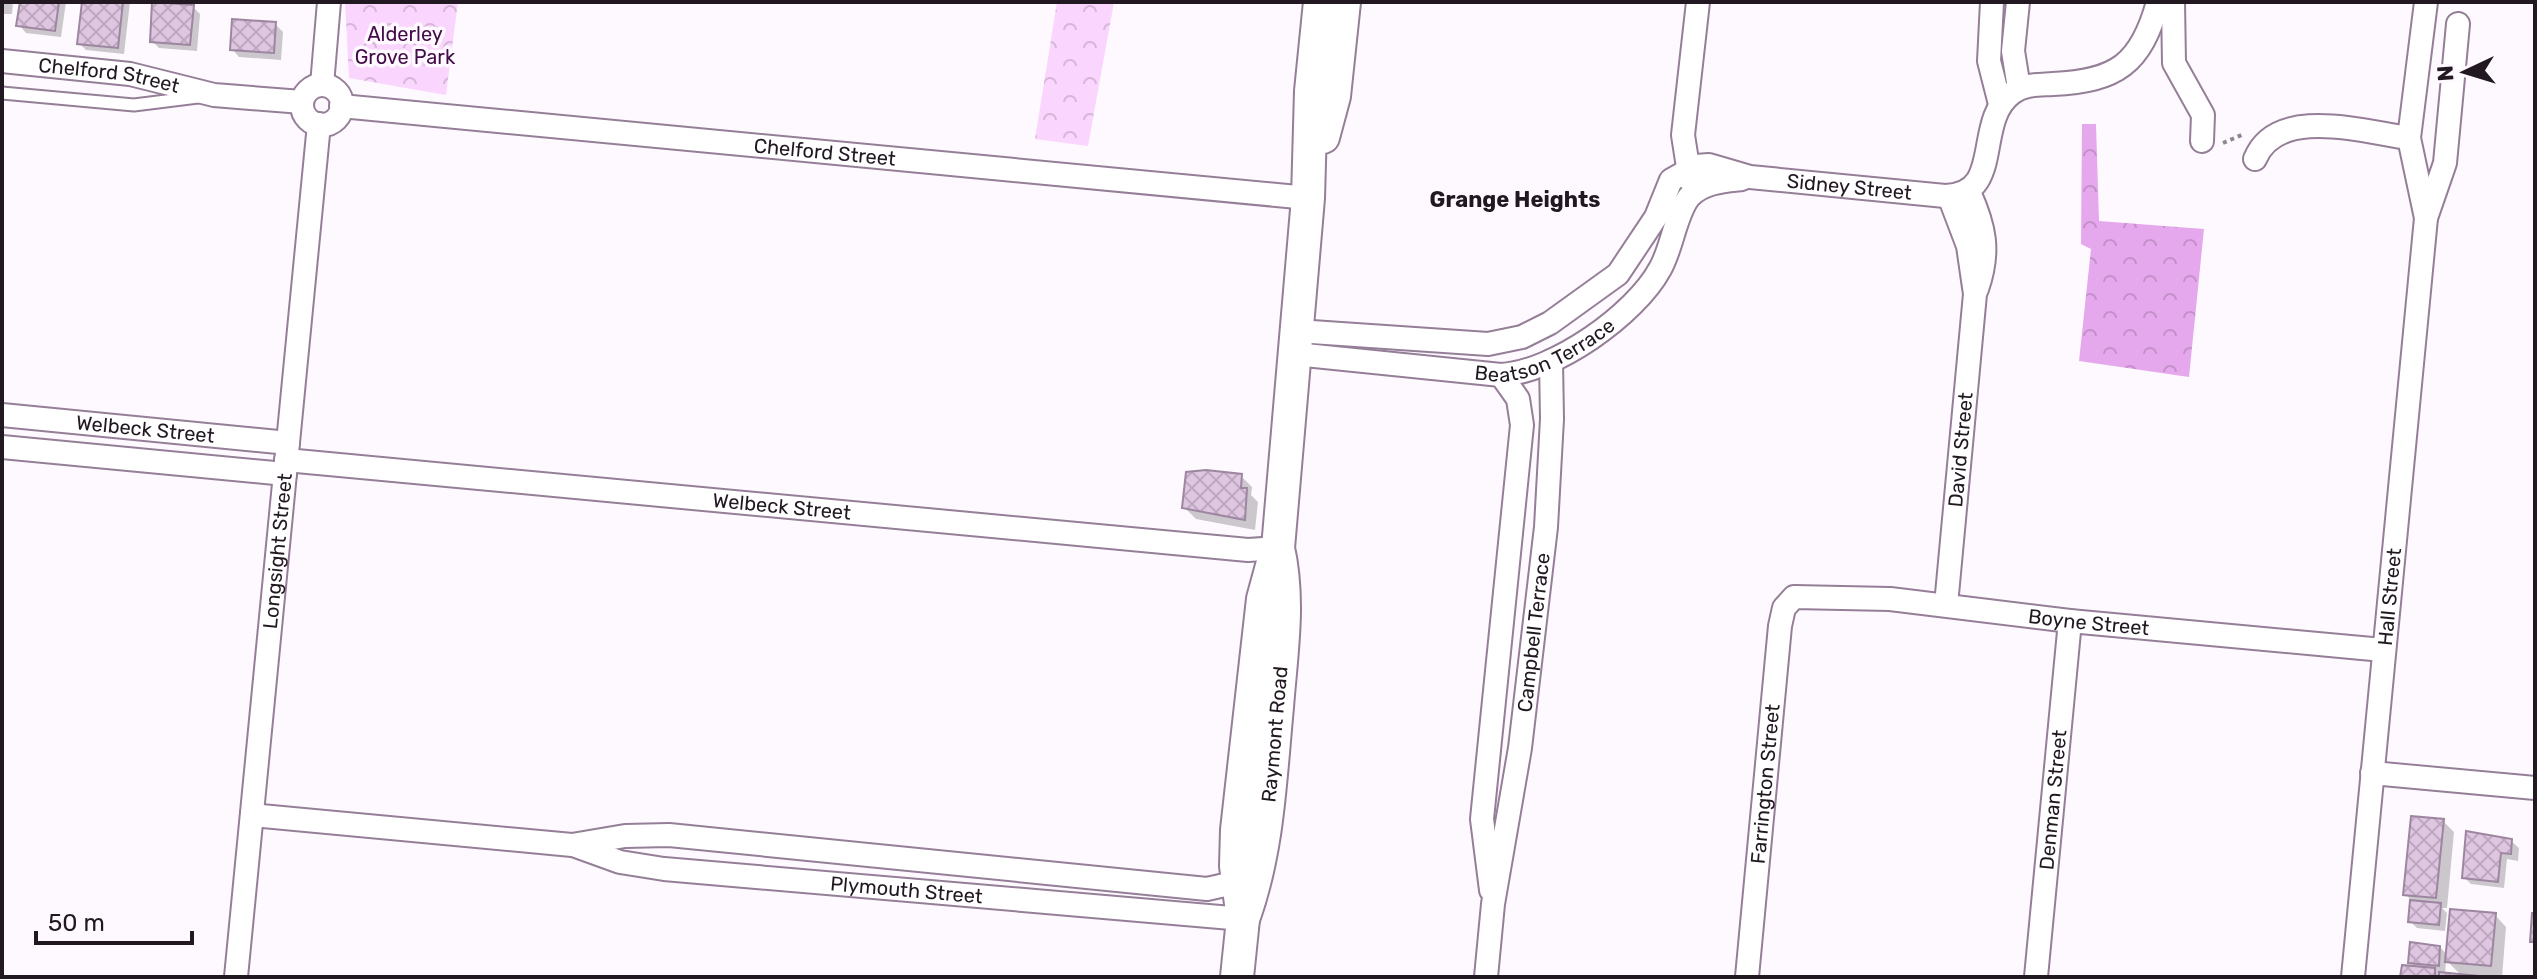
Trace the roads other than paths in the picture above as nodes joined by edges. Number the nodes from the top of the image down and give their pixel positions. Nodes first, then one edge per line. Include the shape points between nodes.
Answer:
1 (329, 2) edge
2 (1320, 2) edge
3 (1344, 2) edge
4 (1698, 2) edge
5 (1992, 2) edge
6 (2018, 2) edge
7 (2158, 2) edge
8 (2173, 2) edge
9 (2426, 2) edge
10 (2458, 24) dead end
11 (2, 61) edge
12 (322, 85) junction
13 (2019, 88) junction
14 (2, 93) edge
15 (214, 95) junction
16 (302, 102) junction
17 (2000, 104) junction
18 (341, 106) junction
19 (319, 124) junction
20 (2409, 138) junction
21 (2202, 141) dead end
22 (2255, 159) dead end
23 (1687, 169) junction
24 (1750, 177) junction
25 (1694, 192) junction
26 (1959, 194) junction
27 (1308, 198) junction
28 (2426, 218) junction
29 (1425, 339) junction
30 (1296, 342) junction
31 (1551, 361) junction
32 (1422, 365) junction
33 (1501, 375) junction
34 (2, 415) edge
35 (1552, 425) junction
36 (1521, 429) junction
37 (2, 447) edge
38 (286, 459) junction
39 (1278, 548) junction
40 (1796, 596) joint
41 (1946, 605) junction
42 (2070, 621) junction
43 (2383, 650) junction
44 (2372, 773) junction
45 (2535, 788) edge
46 (252, 815) junction
47 (572, 845) junction
48 (1238, 882) junction
49 (1493, 904) junction
50 (1243, 919) junction
51 (236, 977) edge
52 (1237, 977) edge
53 (1486, 977) edge
54 (1747, 977) edge
55 (2036, 977) edge
56 (2353, 977) edge

1 - 12 street
2 - 27 main road, Raymont Road
3 - 27 main road, Raymont Road via 1334,96
4 - 23 street via 1683,135
5 - 17 street via 1989,61
6 - 13 street via 2013,51
7 - 13 street via 2142,46 2116,71 2089,81
8 - 21 street via 2174,63 2203,115
9 - 20 street, Hall Street
10 - 28 street, Hall Street via 2445,163
11 - 15 street, Chelford Street via 130,74
12 - 16 street via 311,88
12 - 18 street via 334,89
13 - 17 street
14 - 15 lane, Chelford Street via 134,105
15 - 16 street, Chelford Street
16 - 19 street via 304,114
17 - 26 street via 1982,175
18 - 19 street via 331,122
18 - 27 street, Chelford Street
19 - 38 street, Longsight Street
20 - 22 street via 2290,127 2268,139
20 - 28 street, Hall Street
23 - 24 street, Sidney Street via 1709,165
23 - 25 street
23 - 29 street, Beatson Terrace via 1671,180 1656,217 1618,274 1550,323 1504,343
24 - 25 street, Sidney Street
24 - 26 street, Sidney Street
25 - 31 street, Beatson Terrace via 1647,287 1607,325
26 - 41 street, David Street via 1987,244 1975,294
27 - 30 main road, Raymont Road
28 - 43 street, Hall Street
29 - 30 street, Beatson Terrace
29 - 32 street
30 - 32 street, Beatson Terrace
30 - 39 main road, Raymont Road
31 - 33 street, Beatson Terrace
31 - 35 street, Campbell Terrace
32 - 33 street, Beatson Terrace
33 - 36 street, Campbell Terrace via 1520,404
34 - 38 street, Welbeck Street
35 - 36 street
35 - 49 street, Campbell Terrace via 1546,527 1520,748
36 - 49 street, Campbell Terrace via 1482,819
37 - 38 street, Welbeck Street
38 - 39 street, Welbeck Street via 1248,550
38 - 46 street, Longsight Street
39 - 48 main road, Raymont Road via 1263,599 1237,830
39 - 50 main road, Raymont Road via 1285,599 1266,832
40 - 41 street, Boyne Street
40 - 54 street, Farrington Street via 1784,608 1780,626
41 - 42 street, Boyne Street
42 - 43 street, Boyne Street
42 - 55 street, Denman Street
43 - 44 street, Hall Street
44 - 45 street
44 - 56 street, Hall Street
46 - 47 street, Plymouth Street
46 - 51 street, Longsight Street
47 - 48 street, Plymouth Street via 660,834 1207,889
47 - 50 street, Plymouth Street via 620,862 664,869
48 - 50 main road, Raymont Road
49 - 53 street, Campbell Terrace
50 - 52 main road, Raymont Road

